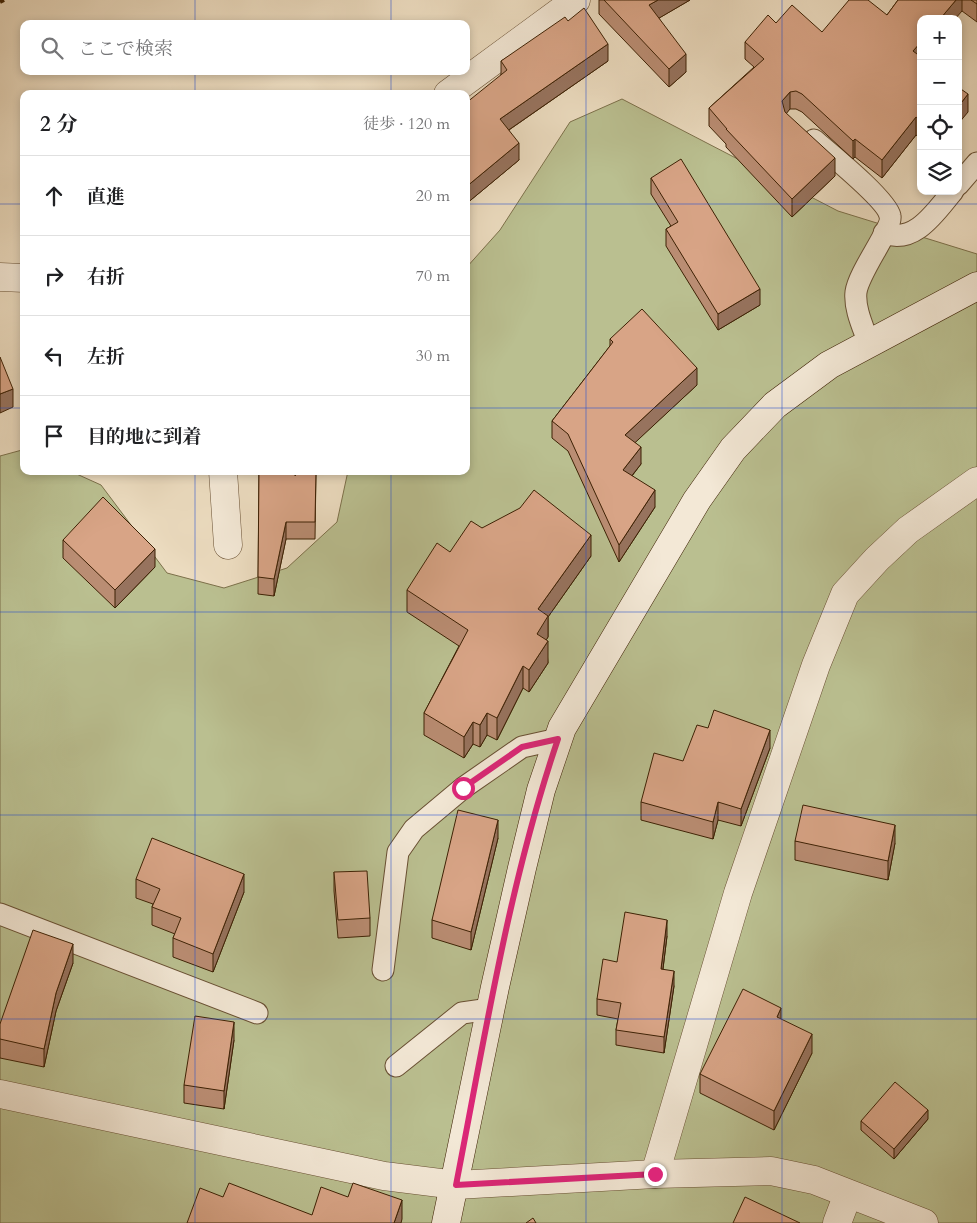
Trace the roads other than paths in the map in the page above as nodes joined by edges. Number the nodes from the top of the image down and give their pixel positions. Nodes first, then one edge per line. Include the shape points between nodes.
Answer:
1 (576, 0) edge
2 (453, 90) edge
3 (801, 128) edge
4 (977, 163) edge
5 (962, 180) edge
6 (950, 195) edge
7 (884, 234) junction
8 (0, 277) edge
9 (20, 278) edge
10 (977, 286) edge
11 (869, 344) junction
12 (223, 475) edge
13 (977, 480) edge
14 (228, 545) dead end
15 (558, 739) junction
16 (0, 914) edge
17 (383, 970) dead end
18 (490, 1009) junction
19 (257, 1013) dead end
20 (396, 1066) dead end
21 (0, 1094) edge
22 (655, 1174) junction
23 (456, 1185) junction
24 (848, 1194) junction
25 (446, 1223) edge
26 (837, 1223) edge
27 (924, 1223) edge

1 - 2 street
3 - 7 lane via 882,202 890,215 890,225
4 - 5 lane
6 - 7 lane via 925,224 904,236
7 - 11 lane via 864,269 856,293
8 - 9 street
10 - 11 street
11 - 15 street via 829,365 775,405 733,449 698,500
12 - 14 street
13 - 22 street via 908,530 845,594 816,665 738,893
15 - 17 lane via 522,747 463,788 414,829 398,852
15 - 18 street via 541,790
16 - 19 lane
18 - 20 lane via 462,1013
18 - 23 street
21 - 23 street via 384,1176
22 - 23 street
22 - 24 street via 771,1171 814,1180
23 - 25 street
24 - 26 street
24 - 27 street

